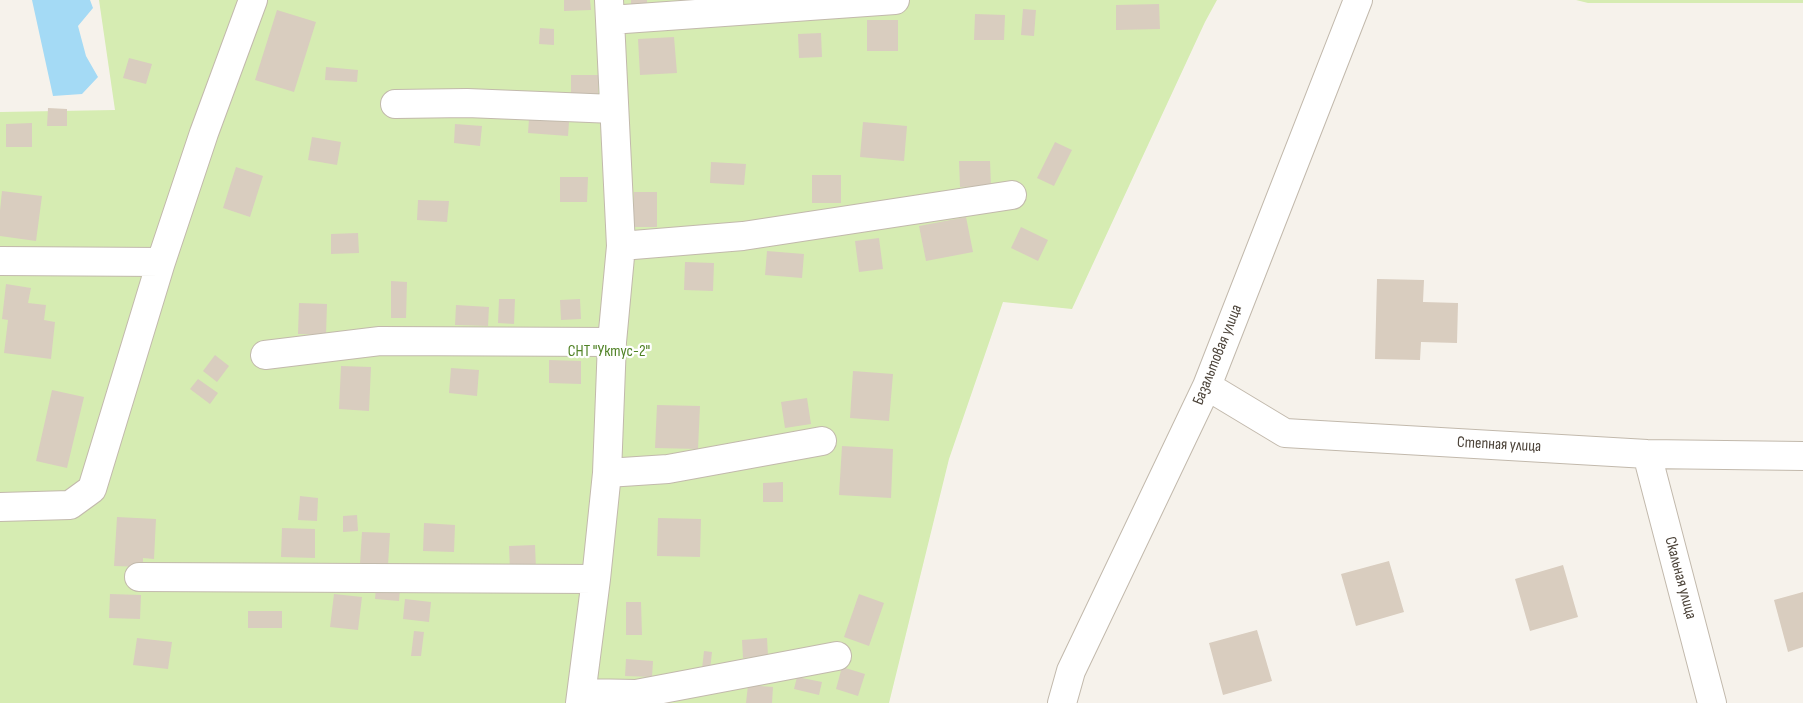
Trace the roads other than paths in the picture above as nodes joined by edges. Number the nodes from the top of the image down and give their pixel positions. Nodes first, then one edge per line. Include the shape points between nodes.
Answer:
1 (253, 0) edge
2 (895, 0) edge
3 (1358, 0) edge
4 (610, 10) edge
5 (395, 104) dead end
6 (614, 110) junction
7 (1012, 195) dead end
8 (621, 246) junction
9 (0, 261) edge
10 (161, 262) junction
11 (612, 342) junction
12 (265, 355) dead end
13 (1207, 386) junction
14 (822, 441) dead end
15 (1647, 454) junction
16 (1803, 456) edge
17 (607, 473) junction
18 (0, 508) edge
19 (139, 577) dead end
20 (596, 579) junction
21 (837, 656) dead end
22 (581, 698) edge
23 (1062, 703) edge
24 (1712, 703) edge

1 - 10 street
2 - 4 street
3 - 13 street, Базальтовая улица
4 - 6 street
5 - 6 street via 467,103
6 - 8 street
7 - 8 street via 743,236
8 - 11 street
9 - 10 street
10 - 18 street via 92,489 70,505
11 - 12 street via 380,341
11 - 17 street
13 - 15 street, Степная улица via 1285,433
13 - 23 street, Базальтовая улица via 1071,671
14 - 17 street via 668,469
15 - 16 street, Степная улица
15 - 24 street, Скальная улица
17 - 20 street
19 - 20 street
20 - 22 street
21 - 22 street via 636,694

